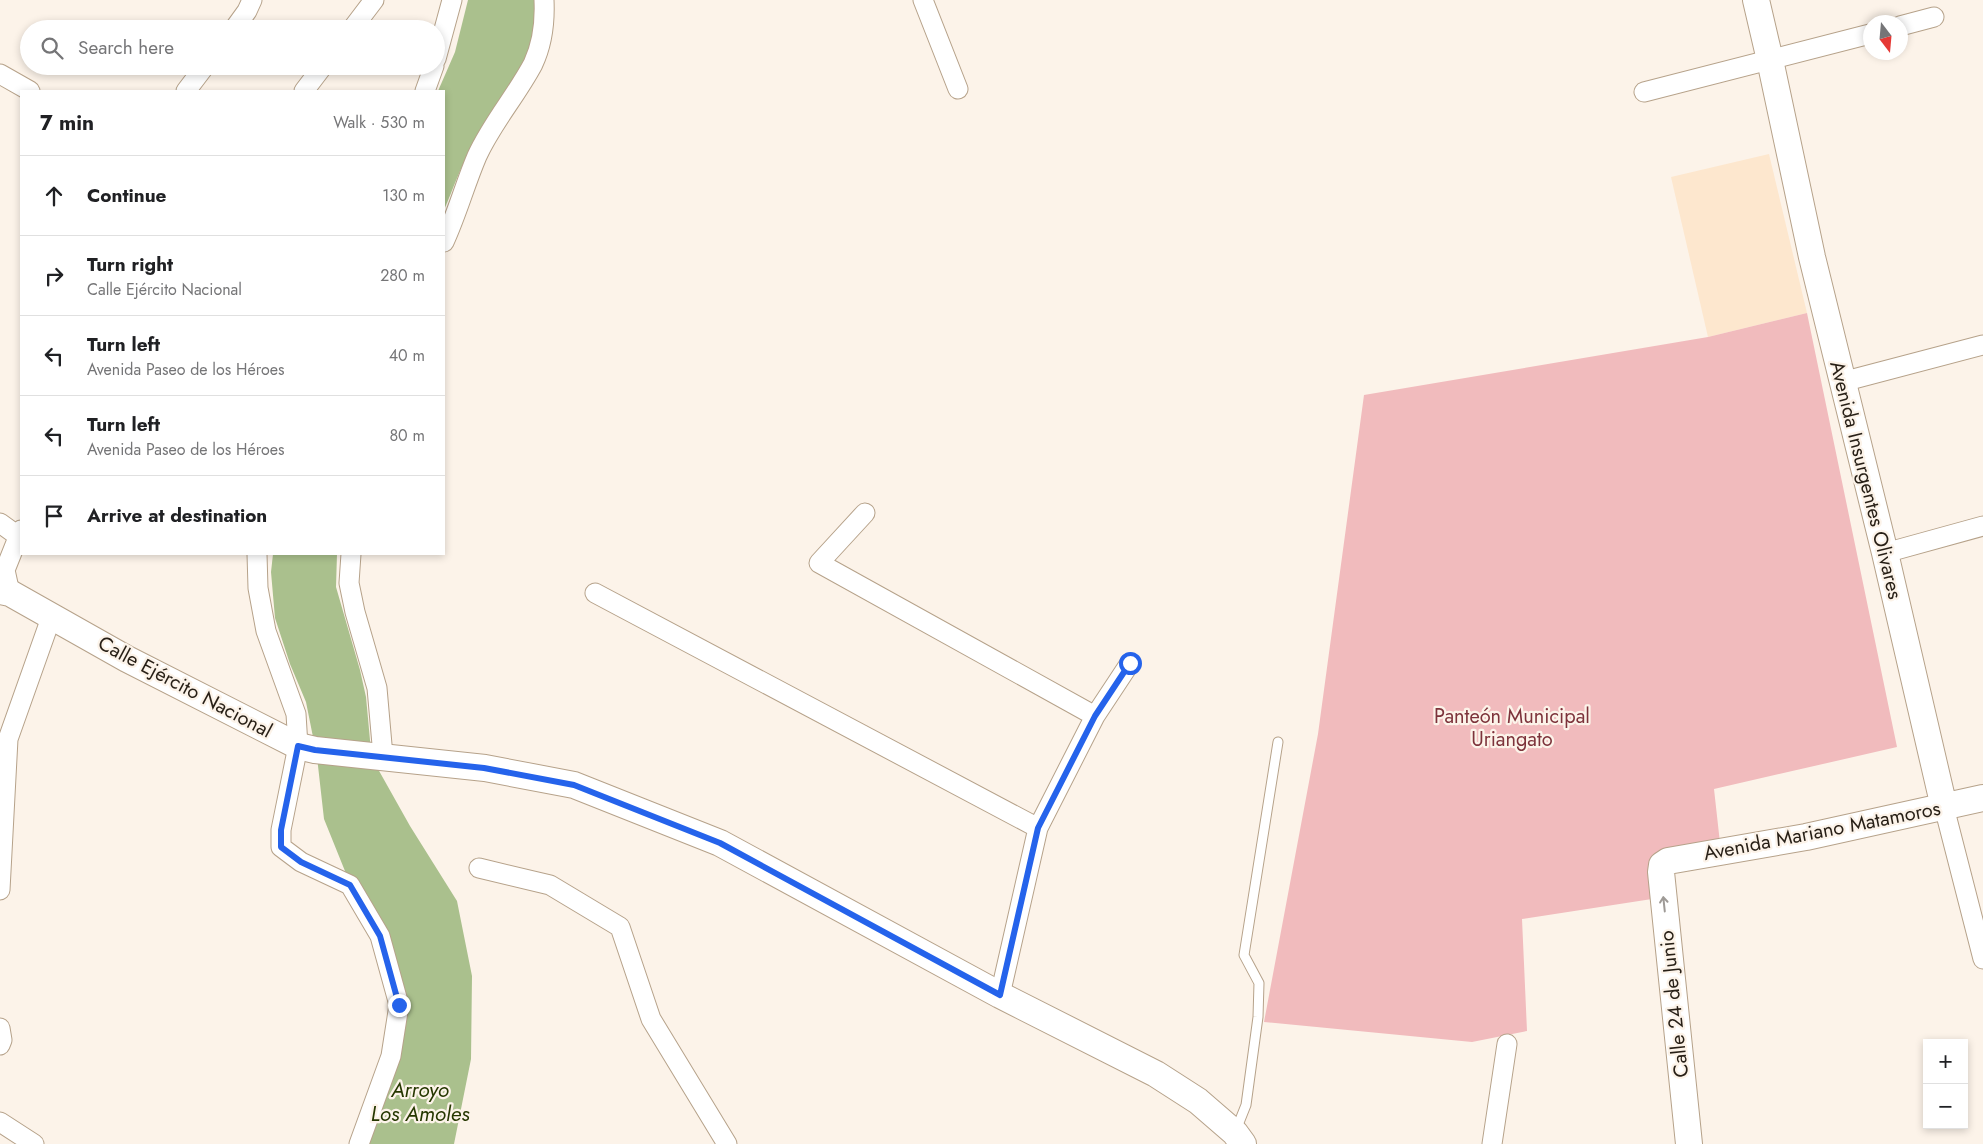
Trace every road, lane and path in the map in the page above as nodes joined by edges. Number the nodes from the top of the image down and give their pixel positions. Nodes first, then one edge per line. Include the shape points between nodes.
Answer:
1 (252, 0) edge
2 (374, 0) edge
3 (452, 0) edge
4 (544, 0) edge
5 (923, 0) edge
6 (1756, 0) edge
7 (1934, 17) dead end
8 (240, 20) edge
9 (359, 20) edge
10 (1908, 24) edge
11 (445, 26) edge
12 (1863, 36) edge
13 (1770, 60) junction
14 (0, 74) edge
15 (198, 75) edge
16 (316, 75) edge
17 (431, 75) edge
18 (958, 89) dead end
19 (28, 90) edge
20 (187, 90) edge
21 (305, 90) edge
22 (425, 90) edge
23 (1644, 92) dead end
24 (445, 239) edge
25 (1983, 345) edge
26 (1842, 382) junction
27 (865, 513) dead end
28 (0, 523) edge
29 (1983, 526) edge
30 (20, 533) edge
31 (1885, 553) junction
32 (257, 555) edge
33 (351, 555) edge
34 (5, 592) edge
35 (595, 593) dead end
36 (52, 615) junction
37 (1130, 663) dead end
38 (1095, 716) junction
39 (1278, 742) dead end
40 (307, 748) junction
41 (379, 756) junction
42 (1983, 798) edge
43 (1944, 807) junction
44 (1038, 828) junction
45 (1662, 865) joint
46 (479, 868) dead end
47 (0, 890) edge
48 (1983, 959) edge
49 (1000, 995) junction
50 (0, 1028) edge
51 (1507, 1044) dead end
52 (0, 1045) edge
53 (0, 1122) edge
54 (1239, 1138) edge
55 (34, 1144) edge
56 (359, 1144) edge
57 (727, 1144) edge
58 (1492, 1144) edge
59 (1689, 1144) edge

1 - 8 street
2 - 9 street
3 - 11 street
4 - 24 street via 545,17 533,63 481,148
5 - 18 street
6 - 13 street, Avenida Insurgentes Olivares
7 - 10 street
12 - 13 street
13 - 23 street
13 - 26 street, Avenida Insurgentes Olivares
14 - 19 street
15 - 20 street
16 - 21 street
17 - 22 street
25 - 26 street
26 - 31 street, Avenida Insurgentes Olivares
27 - 38 street via 819,563
28 - 30 street
29 - 31 street
30 - 34 street via 5,570
31 - 43 street, Avenida Insurgentes Olivares
32 - 40 street via 258,588 266,631
33 - 41 street via 349,583 377,688
34 - 36 street, Calle Ejército Nacional
35 - 44 street
36 - 40 street, Calle Ejército Nacional via 127,658
36 - 47 street via 8,739
37 - 38 street
38 - 44 street
39 - 54 lane via 1244,955 1259,983 1258,1017
40 - 41 street, Calle Ejército Nacional
40 - 56 street via 281,830 281,847 301,862 350,885 380,936 399,1005 391,1056
41 - 49 street, Calle Ejército Nacional via 484,768 574,785 720,843
42 - 43 street, Avenida Mariano Matamoros
43 - 45 street, Avenida Mariano Matamoros via 1806,837 1668,861
43 - 48 street, Avenida Insurgentes Olivares
44 - 49 street
59 -> 45 street, Calle 24 de Junio
46 - 57 street via 550,885 620,927 651,1020
49 - 54 street, Calle Ejército Nacional via 1156,1074 1198,1101
50 - 52 street
51 - 58 street
53 - 55 street

